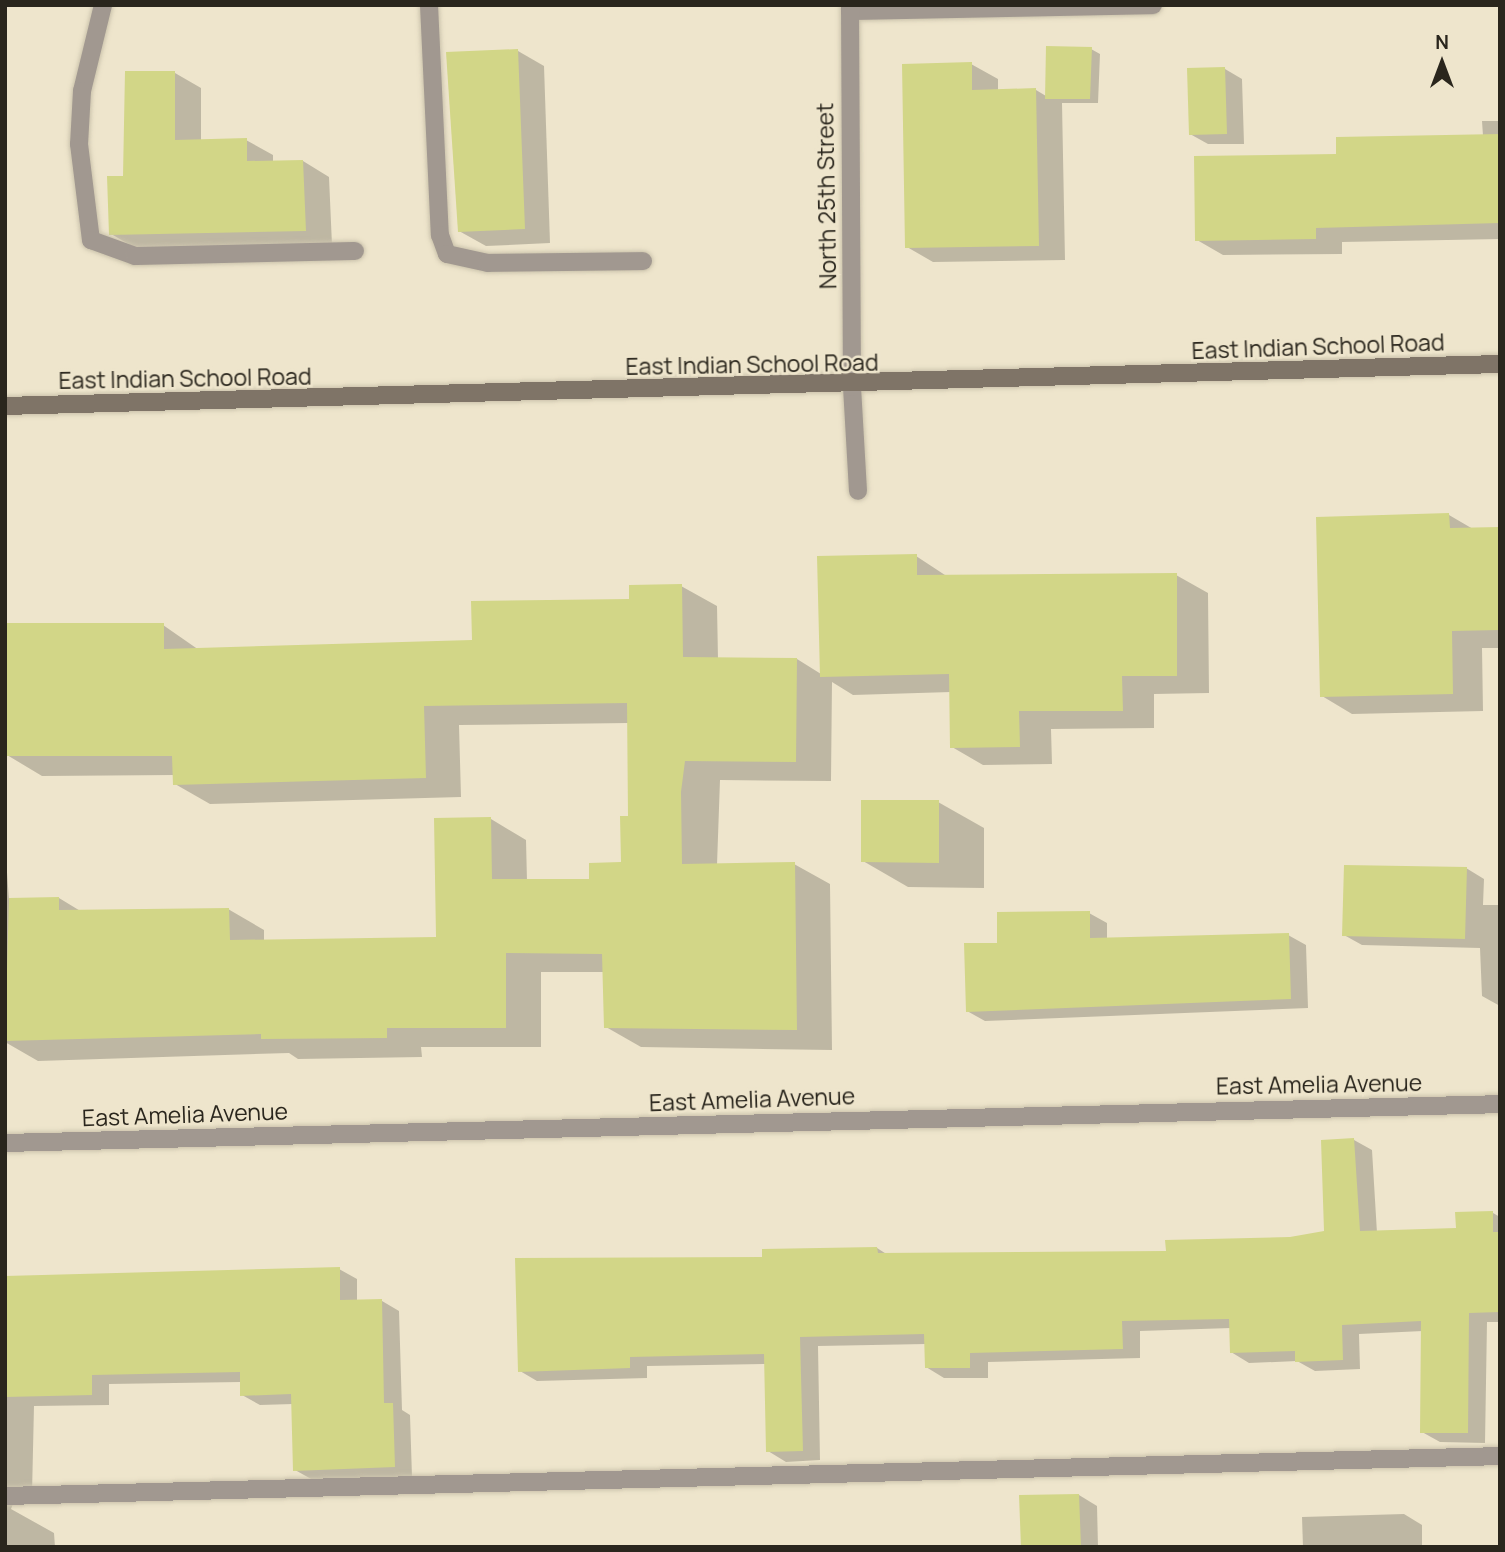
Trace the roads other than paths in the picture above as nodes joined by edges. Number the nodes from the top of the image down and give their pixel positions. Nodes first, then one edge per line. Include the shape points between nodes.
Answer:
1 (103, 5) edge
2 (429, 5) edge
3 (1153, 5) edge
4 (850, 8) edge
5 (355, 251) dead end
6 (643, 261) dead end
7 (1500, 364) edge
8 (852, 387) junction
9 (5, 406) edge
10 (858, 491) dead end
11 (1500, 1104) edge
12 (5, 1143) edge
13 (1500, 1456) edge
14 (5, 1496) edge

1 - 5 street via 82,91 79,144 92,240 135,256
2 - 6 street via 440,235 447,254 488,263
3 - 4 street
4 - 8 street, North 25th Street
7 - 8 main road, East Indian School Road
8 - 9 main road, East Indian School Road
8 - 10 street, North 25th Street
11 - 12 street, East Amelia Avenue
13 - 14 street

